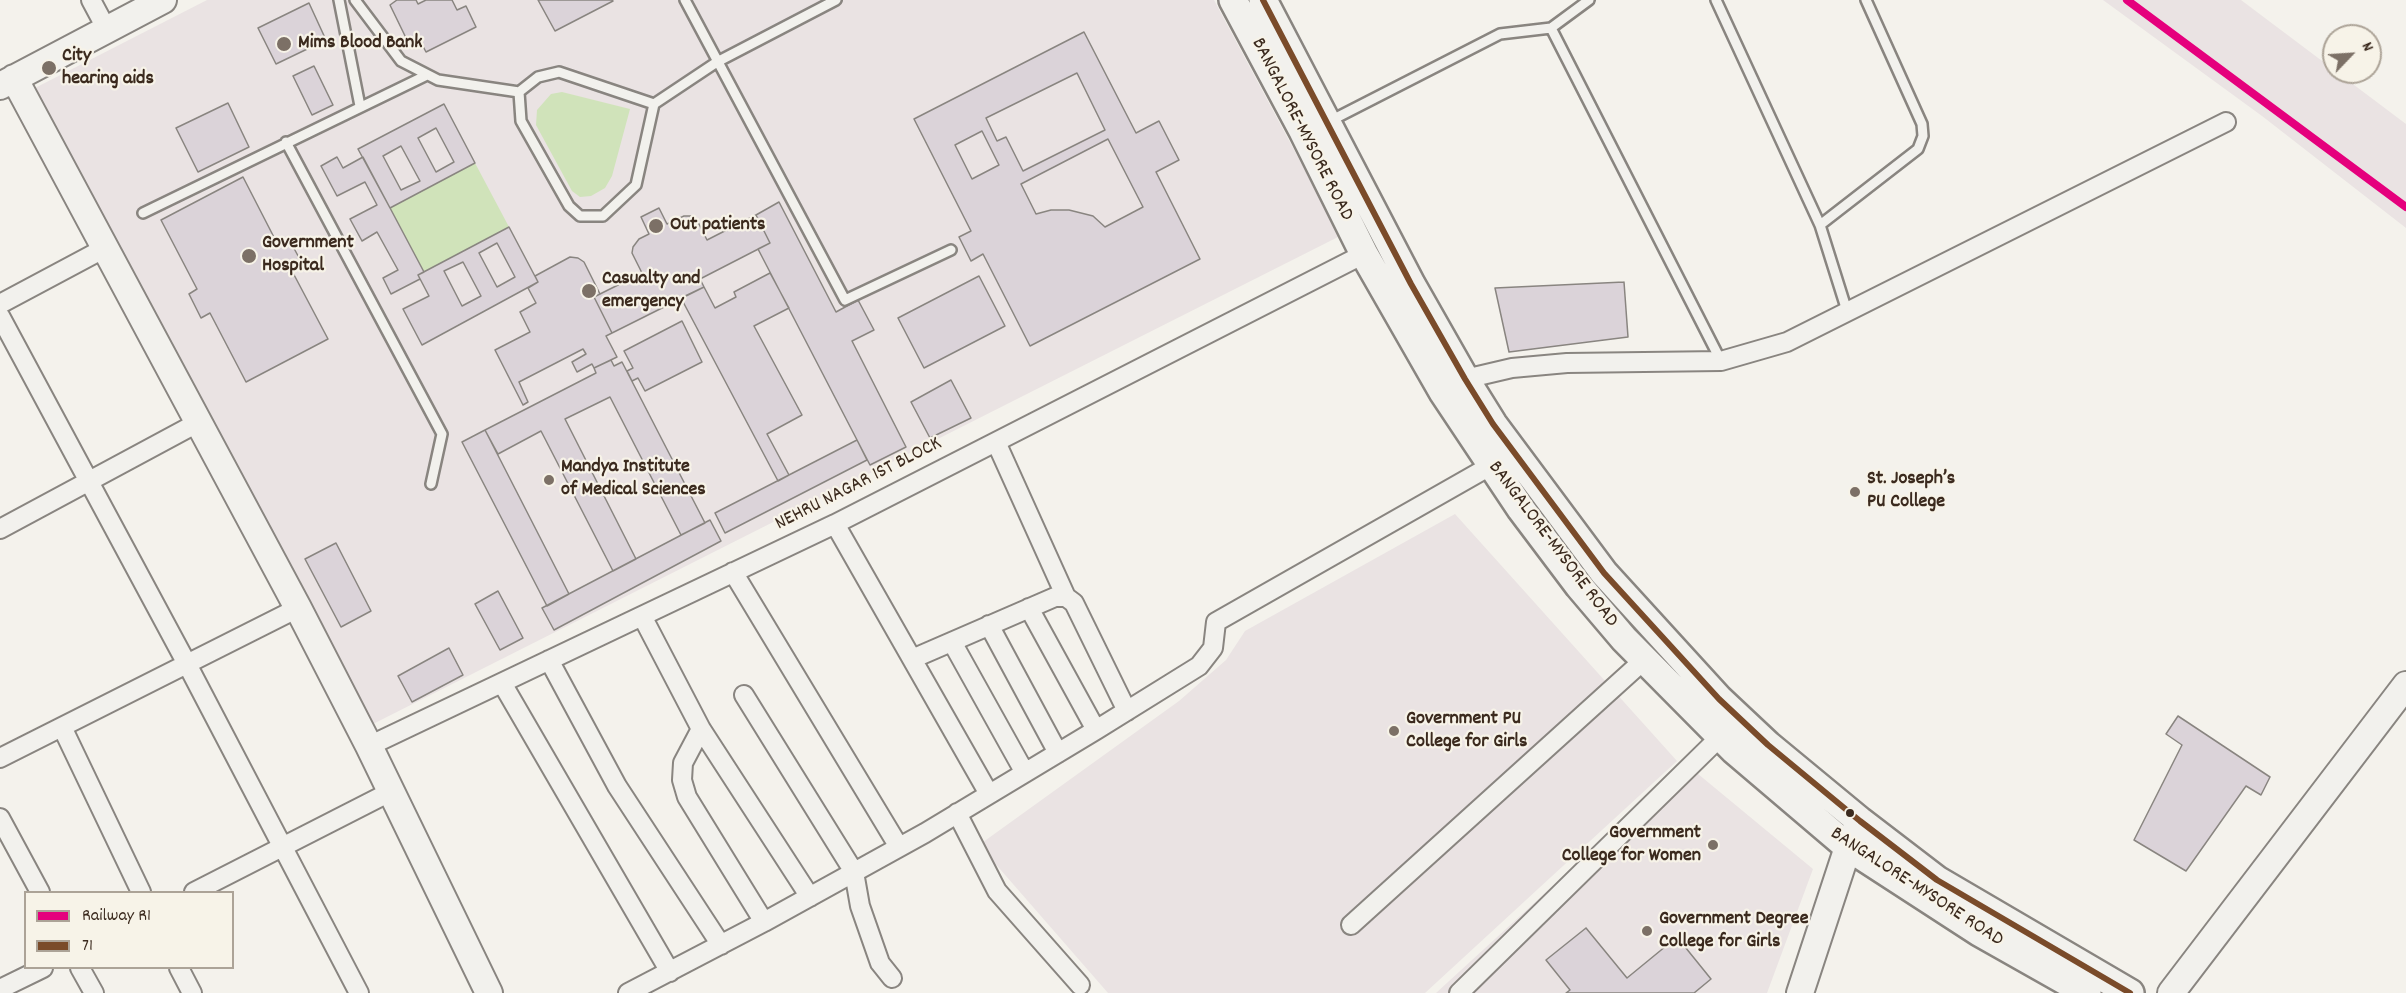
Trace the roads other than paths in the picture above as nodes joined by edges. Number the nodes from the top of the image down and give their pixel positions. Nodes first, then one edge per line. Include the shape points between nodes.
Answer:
1 (91, 0) edge
2 (163, 0) edge
3 (339, 0) edge
4 (355, 0) edge
5 (684, 0) edge
6 (836, 0) edge
7 (1233, 0) edge
8 (1263, 0) edge
9 (1589, 0) edge
10 (1716, 0) edge
11 (1866, 0) edge
12 (1551, 28) junction
13 (107, 30) junction
14 (717, 62) junction
15 (428, 75) junction
16 (7, 82) edge
17 (519, 92) junction
18 (654, 104) junction
19 (360, 106) junction
20 (2226, 122) dead end
21 (1316, 127) junction
22 (286, 142) junction
23 (143, 213) dead end
24 (1820, 225) junction
25 (105, 248) junction
26 (951, 250) dead end
27 (1364, 254) junction
28 (0, 304) edge
29 (1847, 311) junction
30 (0, 316) edge
31 (1721, 361) junction
32 (1465, 380) junction
33 (199, 422) junction
34 (996, 442) junction
35 (1492, 465) junction
36 (88, 482) junction
37 (431, 484) dead end
38 (835, 524) junction
39 (0, 529) edge
40 (733, 572) junction
41 (1066, 597) junction
42 (298, 608) junction
43 (1029, 608) junction
44 (642, 616) junction
45 (989, 625) junction
46 (952, 642) junction
47 (912, 659) junction
48 (549, 660) junction
49 (1644, 660) junction
50 (187, 664) junction
51 (502, 683) junction
52 (2406, 685) edge
53 (744, 695) dead end
54 (1127, 711) junction
55 (62, 727) junction
56 (701, 729) junction
57 (1096, 730) junction
58 (1720, 737) junction
59 (369, 746) junction
60 (1058, 753) junction
61 (0, 758) edge
62 (1025, 773) junction
63 (390, 792) junction
64 (989, 794) junction
65 (957, 813) junction
66 (0, 819) edge
67 (1860, 821) junction
68 (898, 847) junction
69 (1848, 847) junction
70 (282, 848) junction
71 (854, 872) junction
72 (39, 891) edge
73 (141, 891) edge
74 (196, 891) edge
75 (810, 897) junction
76 (764, 922) junction
77 (1351, 925) dead end
78 (721, 945) junction
79 (41, 969) edge
80 (81, 969) edge
81 (180, 969) edge
82 (670, 972) junction
83 (892, 978) dead end
84 (1080, 985) dead end
85 (0, 989) edge
86 (2124, 991) edge
87 (94, 993) edge
88 (192, 993) edge
89 (359, 993) edge
90 (489, 993) edge
91 (628, 993) edge
92 (1459, 993) edge
93 (1800, 993) edge
94 (2086, 993) edge
95 (2171, 993) edge

1 - 13 street
2 - 13 street
3 - 19 lane
4 - 15 lane via 401,61
5 - 14 lane
6 - 14 lane
7 - 21 main road, BANGALORE-MYSORE ROAD
8 - 21 main road, BANGALORE-MYSORE ROAD
9 - 12 lane
10 - 24 lane
11 - 24 lane via 1922,124 1923,136 1918,149
12 - 21 lane via 1500,34
12 - 31 lane
13 - 16 street
14 - 18 lane
14 - 26 lane via 845,300
15 - 17 lane via 438,80
15 - 19 lane
16 - 25 street
17 - 18 lane via 538,77 559,72
17 - 18 lane via 521,121 569,206 580,216 603,216 636,185
19 - 22 lane
20 - 29 street
21 - 27 main road, BANGALORE-MYSORE ROAD
21 - 32 main road, BANGALORE-MYSORE ROAD
22 - 23 lane
22 - 37 lane via 442,434
24 - 29 lane
25 - 28 street
25 - 33 street
27 - 34 street, NEHRU NAGAR 1ST BLOCK
27 - 35 main road, BANGALORE-MYSORE ROAD via 1443,392
29 - 31 street via 1787,342
30 - 36 street
31 - 32 street via 1567,363 1512,368
32 - 67 main road, BANGALORE-MYSORE ROAD via 1549,502 1604,573 1719,699
33 - 36 street
33 - 42 street
34 - 38 street, NEHRU NAGAR 1ST BLOCK
34 - 41 street
35 - 49 main road, BANGALORE-MYSORE ROAD via 1579,586
35 - 54 street via 1216,622 1213,648 1199,666
36 - 39 street
36 - 50 street
38 - 40 street, NEHRU NAGAR 1ST BLOCK
38 - 47 street
40 - 44 street, NEHRU NAGAR 1ST BLOCK
40 - 68 street
41 - 43 street via 1055,597
41 - 54 street via 1074,603
42 - 50 street
42 - 59 street
43 - 45 street
43 - 57 street
44 - 48 street, NEHRU NAGAR 1ST BLOCK
44 - 56 street
45 - 46 street
45 - 60 street
46 - 47 street
46 - 62 street
47 - 64 street
48 - 51 street, NEHRU NAGAR 1ST BLOCK
48 - 78 street via 617,786
49 - 58 main road, BANGALORE-MYSORE ROAD
49 - 77 street
50 - 55 street
50 - 70 street
51 - 59 street, NEHRU NAGAR 1ST BLOCK
51 - 82 street
52 - 95 street
53 - 71 street
54 - 57 street
55 - 61 street
55 - 73 street
56 - 75 street
56 - 76 street via 683,763 682,780 687,796
57 - 60 street
58 - 69 main road, BANGALORE-MYSORE ROAD
58 - 92 street
59 - 63 street
60 - 62 street
62 - 64 street
63 - 70 street
63 - 90 street
64 - 65 street
65 - 68 street
65 - 84 street via 997,891
66 - 72 street
67 - 69 street
67 - 86 main road, BANGALORE-MYSORE ROAD via 1937,880
68 - 71 street
69 - 93 street
69 - 94 main road, BANGALORE-MYSORE ROAD via 1979,932
70 - 74 street
70 - 89 street
71 - 75 street
71 - 83 street via 860,906 880,963
75 - 76 street
76 - 78 street
78 - 82 street
79 - 85 street
80 - 87 street
81 - 88 street
82 - 91 street

